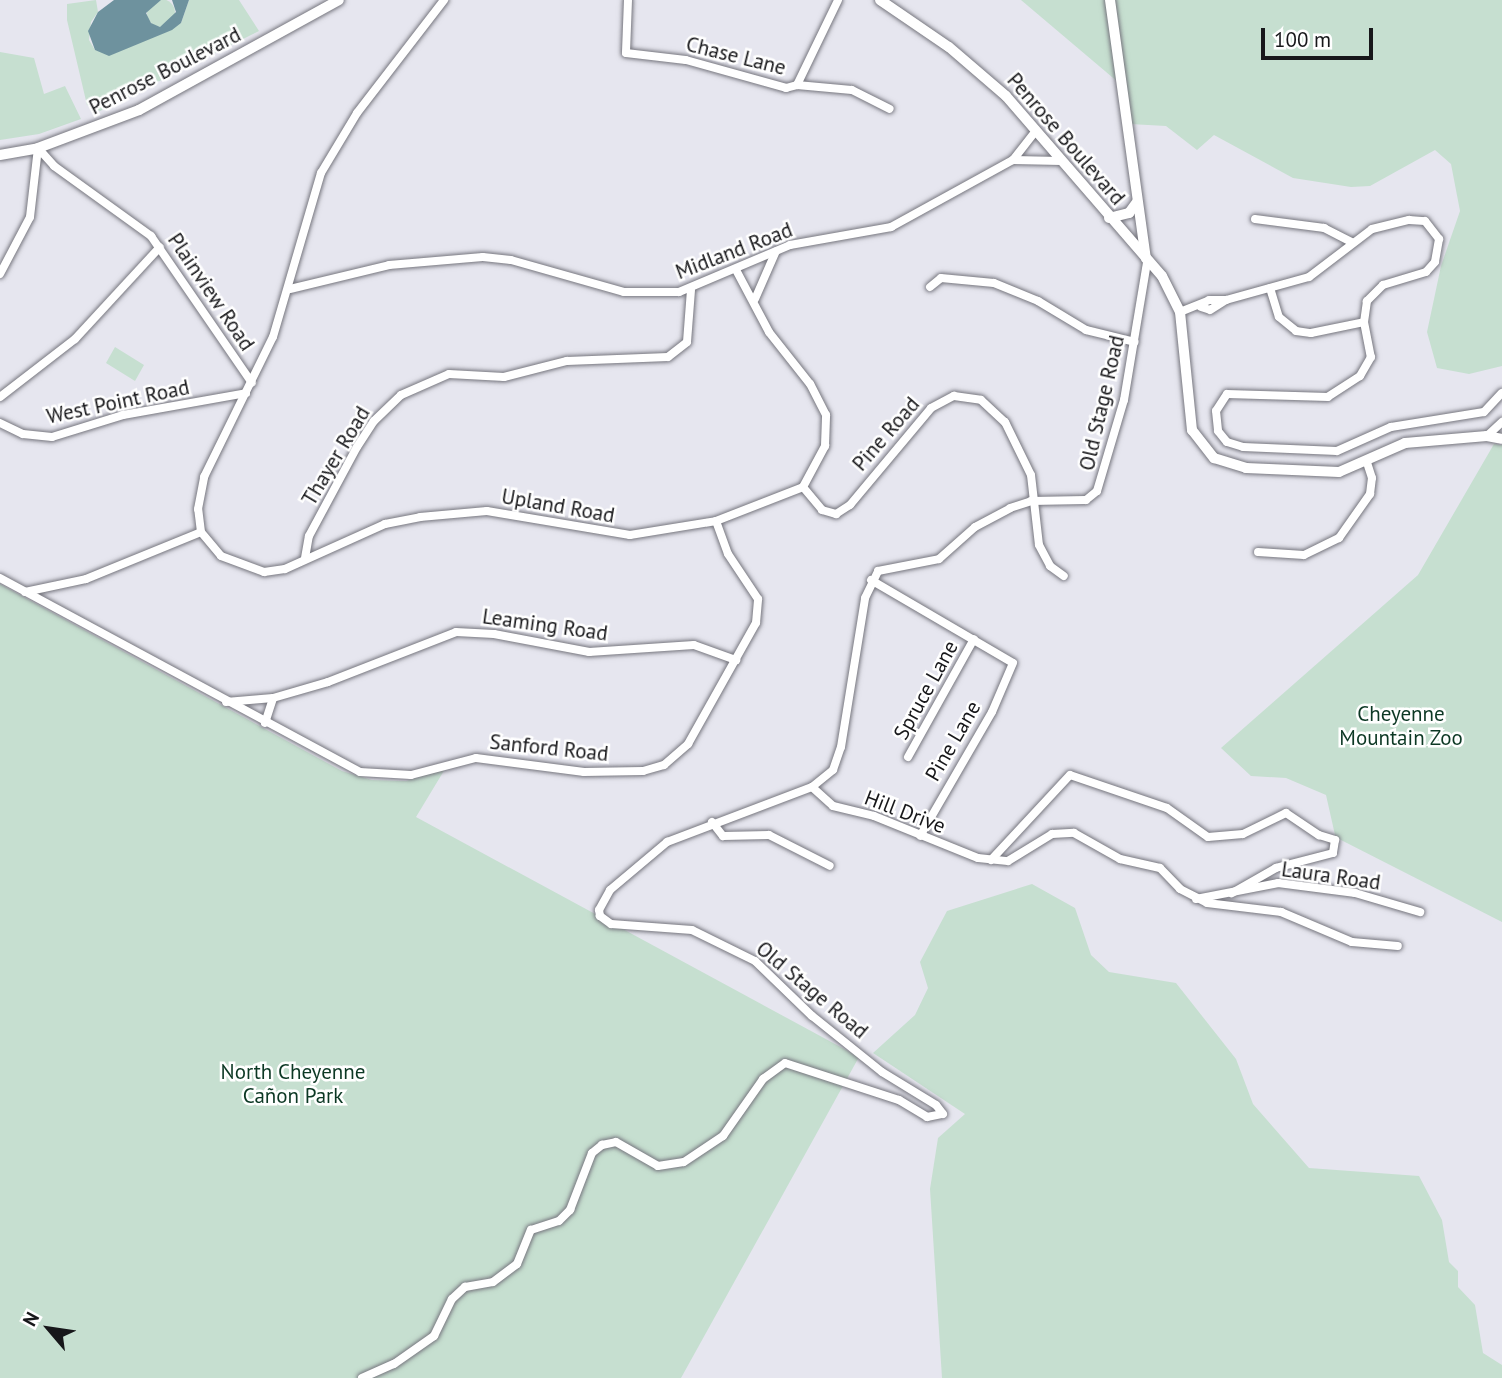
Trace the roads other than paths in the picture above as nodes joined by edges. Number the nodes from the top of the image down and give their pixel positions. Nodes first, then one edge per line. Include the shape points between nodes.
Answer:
1 (339, 0) edge
2 (444, 0) edge
3 (628, 0) edge
4 (838, 0) edge
5 (880, 0) edge
6 (1110, 0) edge
7 (797, 85) junction
8 (890, 109) dead end
9 (1036, 131) junction
10 (38, 148) junction
11 (0, 155) edge
12 (1013, 160) junction
13 (1061, 161) junction
14 (1137, 202) junction
15 (1109, 218) junction
16 (1255, 219) dead end
17 (1352, 242) junction
18 (160, 247) junction
19 (776, 250) junction
20 (1147, 261) junction
21 (736, 270) junction
22 (0, 274) edge
23 (930, 287) dead end
24 (1270, 288) junction
25 (290, 289) junction
26 (691, 290) junction
27 (755, 299) junction
28 (1180, 312) junction
29 (1364, 322) junction
30 (1135, 342) junction
31 (252, 383) junction
32 (246, 393) junction
33 (1502, 393) edge
34 (0, 397) edge
35 (1502, 422) edge
36 (0, 423) edge
37 (1487, 436) junction
38 (1502, 439) edge
39 (1367, 463) junction
40 (803, 487) junction
41 (1031, 501) junction
42 (716, 521) junction
43 (201, 532) junction
44 (1258, 552) dead end
45 (305, 558) junction
46 (1064, 576) dead end
47 (0, 578) edge
48 (871, 580) junction
49 (26, 592) junction
50 (974, 639) junction
51 (736, 660) junction
52 (273, 698) junction
53 (226, 702) junction
54 (265, 723) junction
55 (908, 757) dead end
56 (812, 787) junction
57 (712, 822) junction
58 (920, 836) junction
59 (991, 860) junction
60 (830, 866) dead end
61 (1232, 893) junction
62 (1196, 899) junction
63 (1420, 912) dead end
64 (1398, 946) dead end
65 (362, 1378) edge

1 - 10 street, Penrose Boulevard via 139,110
2 - 25 street via 327,161 310,199
3 - 7 street, Chase Lane via 626,53 708,65 779,87
4 - 7 street, Chase Lane
5 - 9 street, Penrose Boulevard via 969,63
6 - 14 street
7 - 8 street via 858,91
9 - 12 street, Midland Road
9 - 13 street, Penrose Boulevard
10 - 11 street, Penrose Boulevard
10 - 18 street, Plainview Road via 54,166 140,226
10 - 22 street via 30,217
12 - 13 street, Midland Road
12 - 19 street, Midland Road via 891,227
13 - 15 street, Penrose Boulevard
14 - 15 street via 1129,212
14 - 20 street
15 - 20 street, Penrose Boulevard
16 - 17 street via 1324,228
17 - 24 street via 1317,274
17 - 29 street via 1372,229 1409,220 1425,221 1439,239 1432,268 1382,285 1367,301
18 - 31 street, Plainview Road
18 - 34 street via 75,339
19 - 21 street, Midland Road
19 - 27 street
20 - 28 street, Penrose Boulevard via 1169,286
20 - 30 street, Old Stage Road
21 - 26 street, Midland Road
21 - 27 street
23 - 30 street via 941,278 994,283 1038,301 1086,330
24 - 28 street via 1226,300 1210,310 1201,307
24 - 29 street via 1279,317 1296,331 1311,333
25 - 26 street, Midland Road via 390,265 475,257 511,260 624,292
25 - 31 street
26 - 45 street, Thayer Road via 687,342 668,357 567,361 504,377 449,374 401,395 374,421 357,447 309,537
27 - 40 street via 769,332 810,384 826,415 825,446
28 - 39 street via 1187,410 1195,438 1206,452 1246,468 1339,472
29 - 33 street via 1370,363 1341,391 1328,397 1227,394 1216,411 1221,437 1242,447 1337,452 1391,427 1483,412
30 - 41 street, Old Stage Road via 1101,484 1086,500
31 - 32 street
32 - 36 street, West Point Road via 123,415 52,437 23,434
32 - 43 street via 204,477 199,498
35 - 37 street
37 - 38 street
37 - 39 street via 1405,443
39 - 44 street via 1372,478 1370,494 1339,538 1304,555
40 - 41 street, Pine Road via 827,513 841,511 919,418 944,400 963,396 990,405 1004,422 1031,475
40 - 42 street, Upland Road
41 - 46 street, Pine Road via 1040,545 1050,566
41 - 48 street, Old Stage Road via 989,517 939,559 886,568
42 - 45 street, Upland Road via 613,535 497,512 441,514 385,524
42 - 51 street, Sanford Road via 728,554 758,599 756,623
43 - 45 street, Upland Road via 221,556 253,571 285,569
43 - 49 street via 86,579
47 - 49 street, Sanford Road
48 - 50 street
48 - 56 street, Old Stage Road via 852,662 838,759 833,770
49 - 53 street, Sanford Road
50 - 55 street, Spruce Lane
50 - 58 street, Pine Lane via 1013,663 992,712
51 - 52 street, Leaming Road via 694,645 589,652 494,634 456,632
51 - 54 street, Sanford Road via 688,744 664,765 643,771 572,771 476,758 411,775 371,775 348,768
52 - 53 street, Leaming Road
52 - 54 street
53 - 54 street, Sanford Road
56 - 57 street, Old Stage Road
56 - 58 street, Hill Drive via 834,806 874,816
57 - 60 street via 723,836 762,833
57 - 65 street, Old Stage Road via 651,854 604,897 600,916 611,924 692,930 731,947 762,966 801,1007 872,1064 943,1114 933,1119 899,1100 785,1063 763,1079 723,1136 684,1162 657,1166 616,1142 602,1144 592,1153 570,1210 559,1221 531,1230 517,1264 493,1282 465,1287 452,1299 434,1336 394,1364
58 - 59 street, Hill Drive
59 - 61 street via 1070,775 1167,808 1208,837 1243,834 1286,813 1335,840 1336,849 1276,868
59 - 62 street via 1008,861 1052,834 1074,833 1120,859 1160,868 1180,890
61 - 62 street, Laura Road
61 - 63 street, Laura Road via 1279,883 1355,892
62 - 64 street via 1281,912 1352,942

